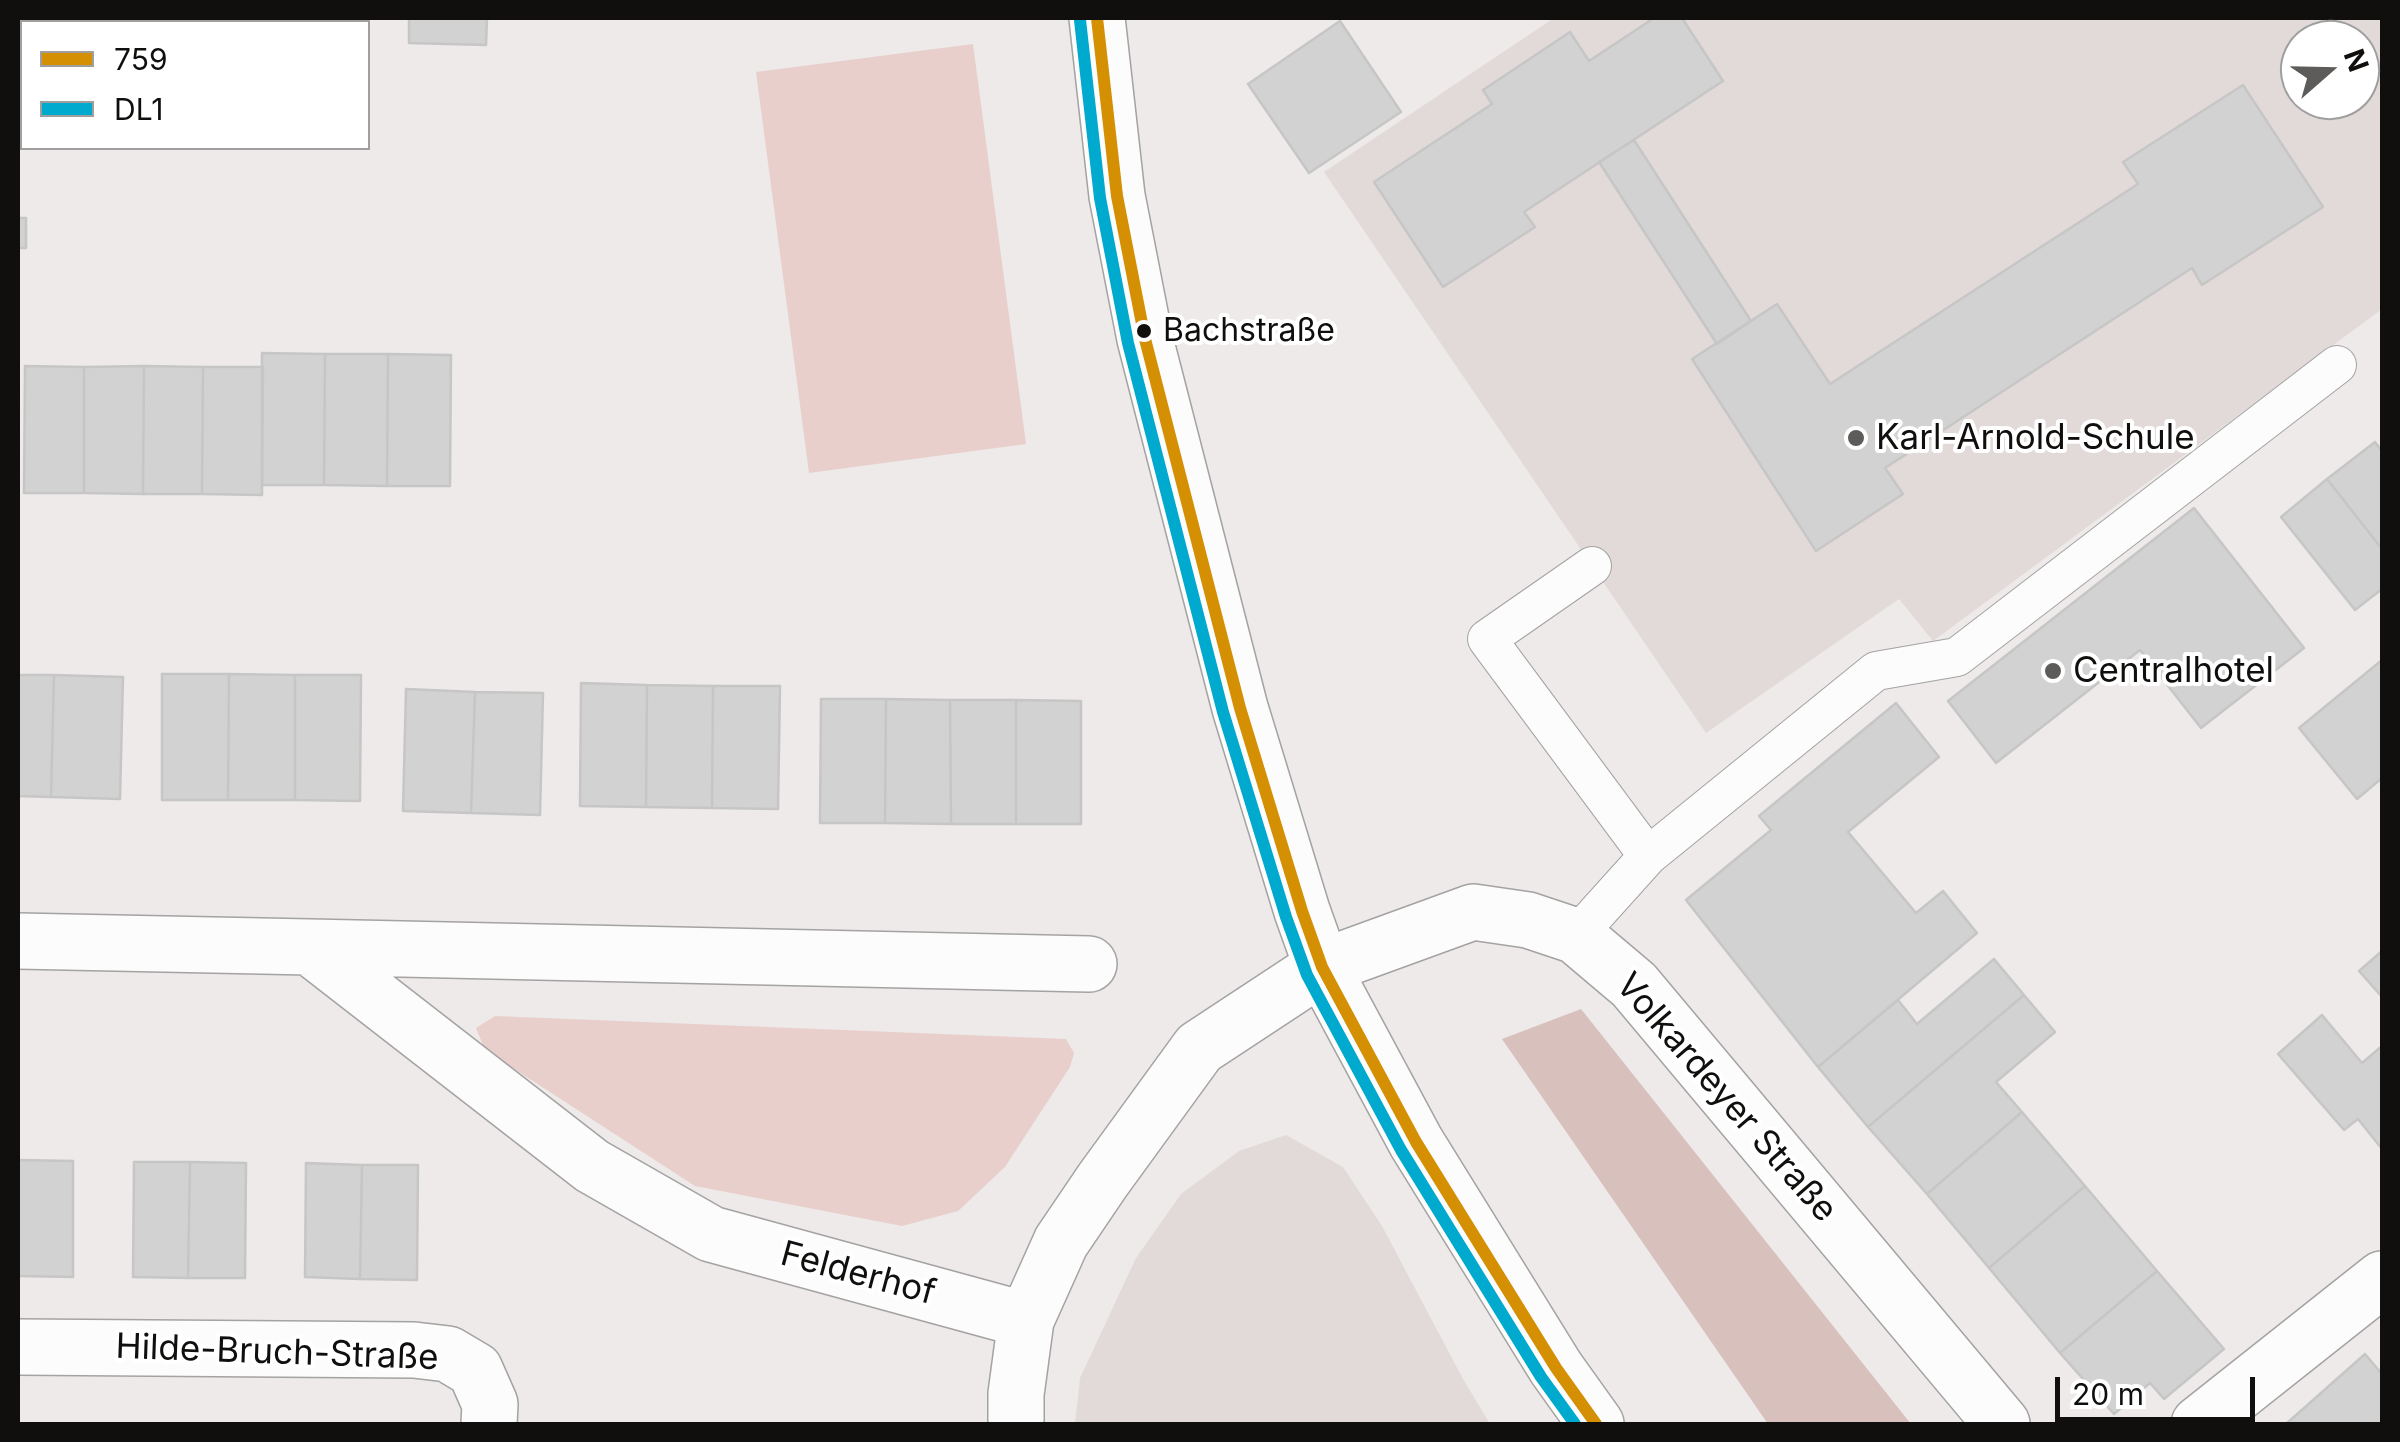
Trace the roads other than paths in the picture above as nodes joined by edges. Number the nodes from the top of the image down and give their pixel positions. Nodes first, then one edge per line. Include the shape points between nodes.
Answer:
1 (1098, 18) edge
2 (2336, 365) dead end
3 (1592, 566) dead end
4 (1648, 856) junction
5 (1576, 936) junction
6 (18, 941) edge
7 (310, 948) junction
8 (1089, 964) dead end
9 (1322, 966) junction
10 (2382, 1279) edge
11 (1026, 1320) junction
12 (18, 1347) edge
13 (489, 1424) edge
14 (1016, 1424) edge
15 (1596, 1424) edge
16 (2002, 1424) edge
17 (2199, 1424) edge

1 - 9 street via 1118,196 1145,340 1240,708
2 - 4 lane via 1958,657 1876,672
3 - 4 lane via 1487,639
4 - 5 lane
5 - 9 street, Volkardeyer Straße via 1473,912
5 - 16 street, Volkardeyer Straße via 1634,985
6 - 7 street
7 - 8 street
7 - 11 street, Felderhof via 592,1166 710,1234
9 - 11 street via 1199,1048 1062,1242
9 - 15 street via 1416,1142
10 - 17 street
11 - 14 street
12 - 13 street, Hilde-Bruch-Straße via 448,1354 475,1370 490,1404

